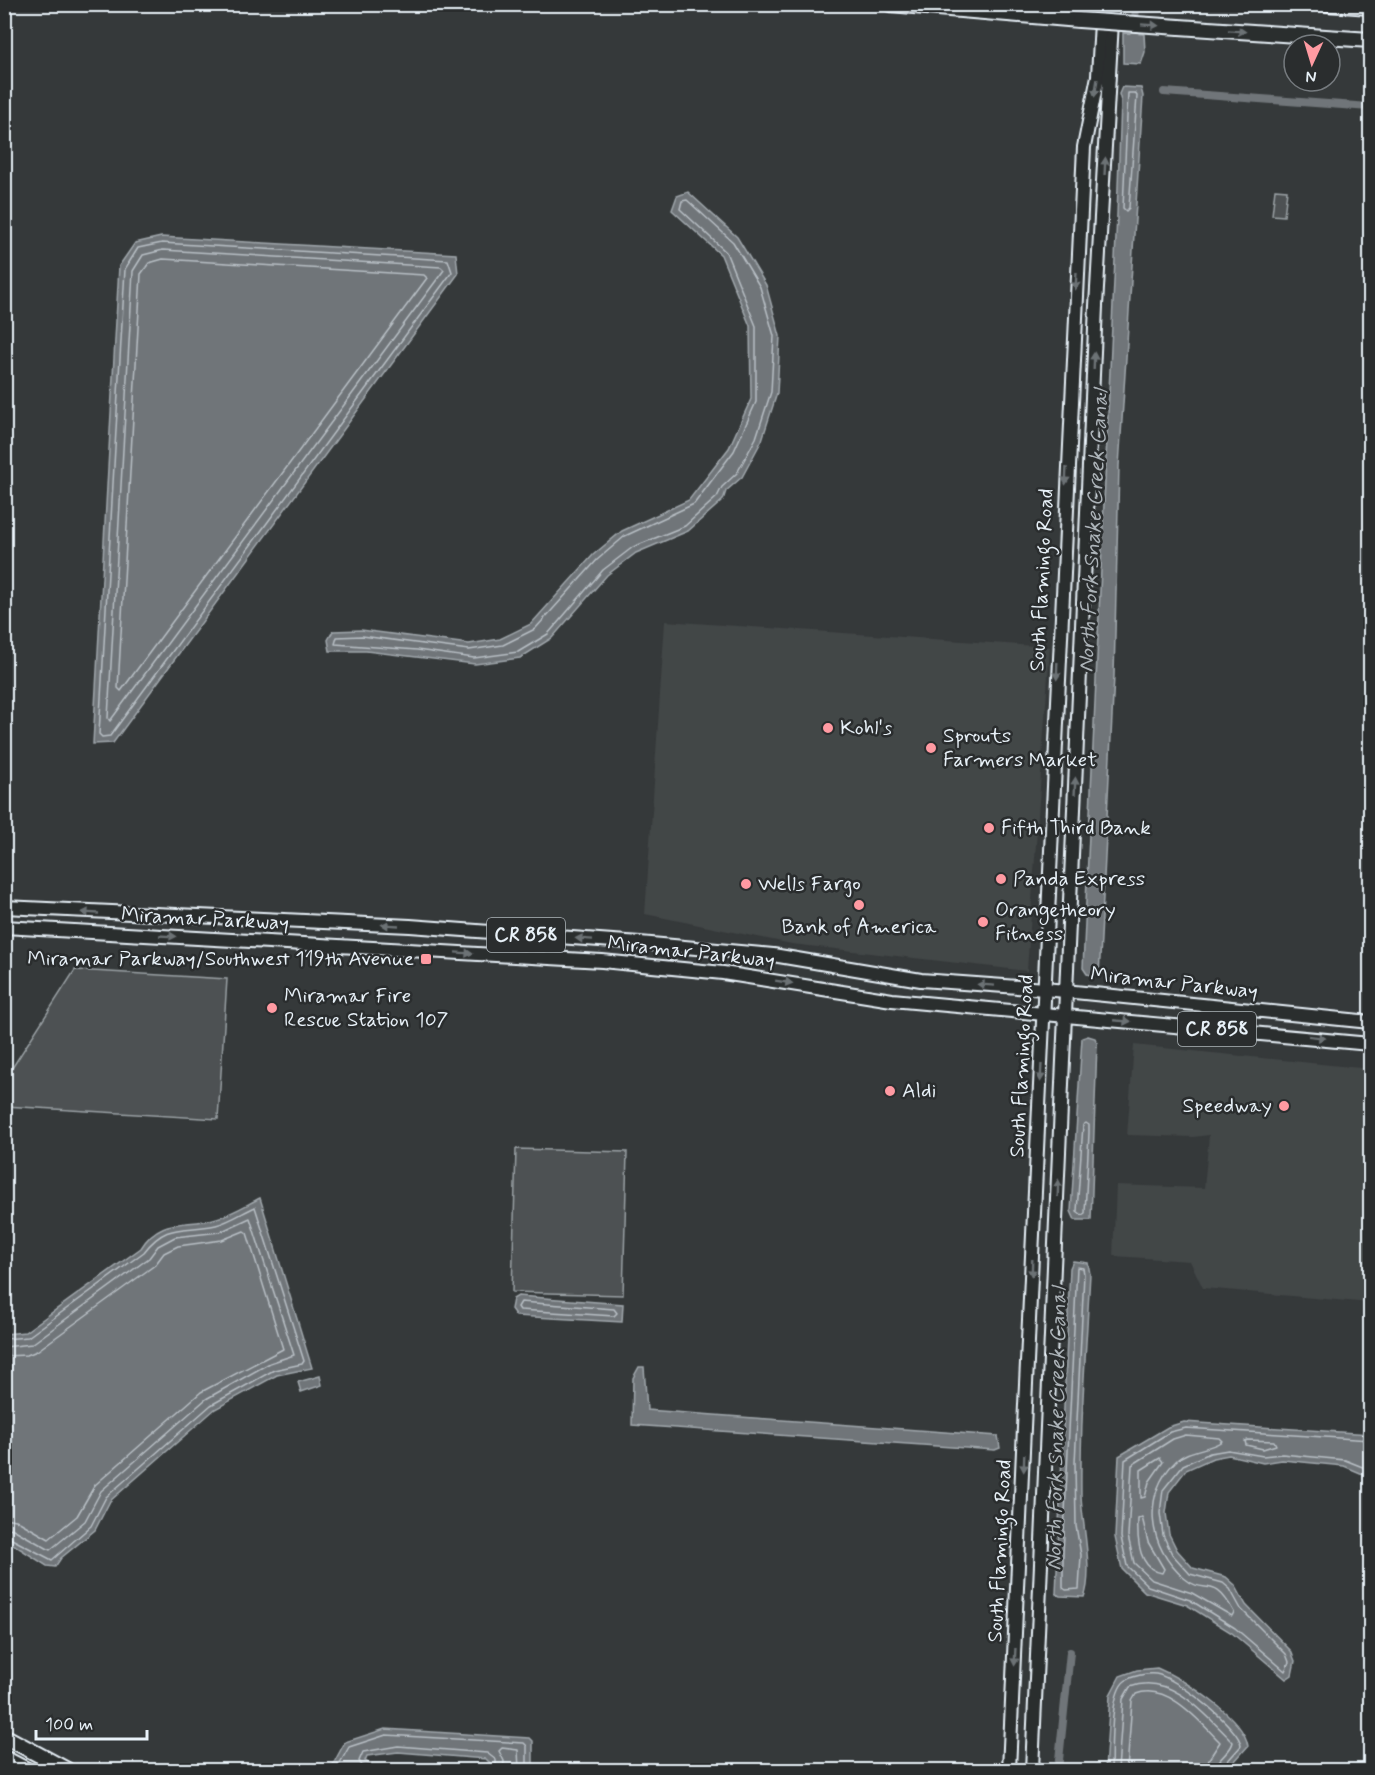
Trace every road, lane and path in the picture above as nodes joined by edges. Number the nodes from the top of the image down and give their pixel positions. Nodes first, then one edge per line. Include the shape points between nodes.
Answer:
1 (890, 4) edge
2 (1102, 4) edge
3 (1113, 4) edge
4 (1328, 4) edge
5 (1371, 7) edge
6 (1371, 40) edge
7 (4, 908) edge
8 (4, 927) edge
9 (1045, 989) junction
10 (1066, 992) junction
11 (1044, 1015) junction
12 (1064, 1017) junction
13 (1371, 1022) edge
14 (1371, 1044) edge
15 (4, 1736) edge
16 (4, 1758) edge
17 (27, 1770) edge
18 (67, 1770) edge
19 (1009, 1770) edge
20 (1032, 1770) edge

1 -> 6 highway, bridge
2 -> 9 main road, South Flamingo Road via 1098,76 1083,147 1060,590
10 -> 3 main road, South Flamingo Road
4 - 5 highway
9 -> 7 main road, Miramar Parkway / CR 858 via 921,980 773,956 640,943 378,925
8 -> 11 main road, Miramar Parkway / CR 858 via 602,961 723,973 892,1000
9 - 10 main road, Miramar Parkway / CR 858
9 - 11 main road, South Flamingo Road
10 - 12 main road, South Flamingo Road
10 - 13 main road, Miramar Parkway / CR 858
11 - 12 main road, Miramar Parkway / CR 858
11 -> 19 main road, South Flamingo Road
12 -> 14 main road, Miramar Parkway / CR 858
20 -> 12 main road, South Flamingo Road
15 - 18 highway
16 - 17 highway

